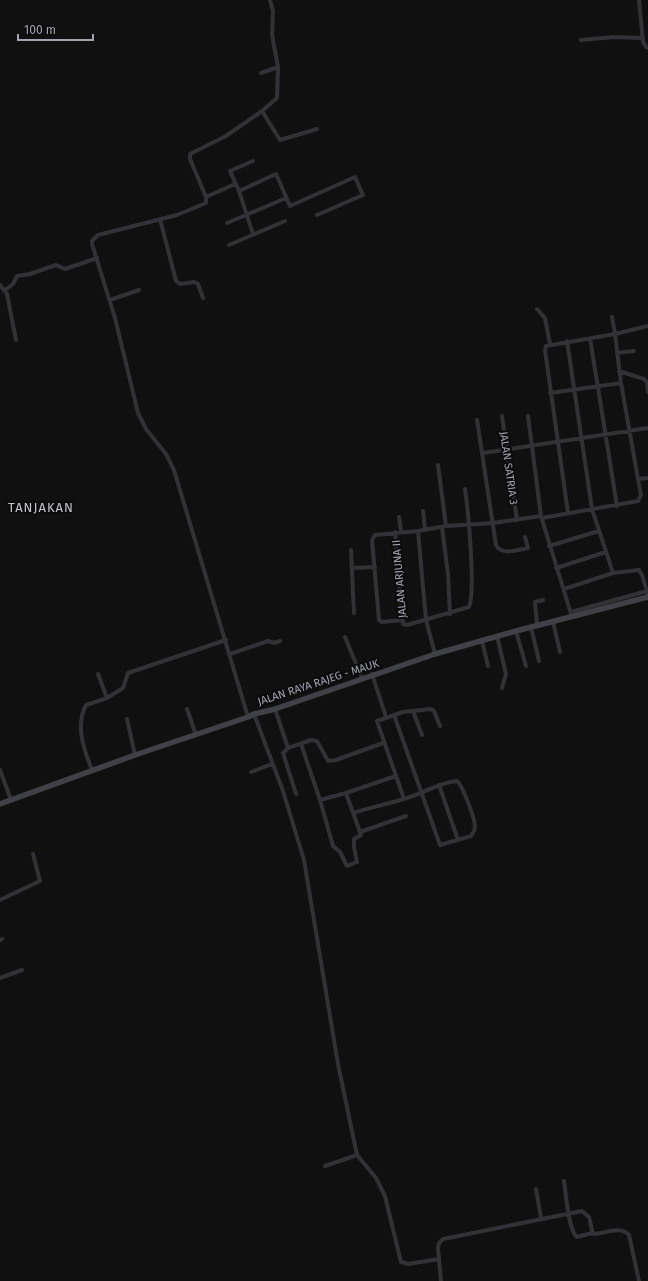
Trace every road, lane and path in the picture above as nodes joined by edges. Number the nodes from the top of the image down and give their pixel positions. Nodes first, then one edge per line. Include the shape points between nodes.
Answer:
1 (270, 0) edge
2 (639, 0) edge
3 (643, 38) junction
4 (581, 40) dead end
5 (648, 48) edge
6 (278, 67) junction
7 (262, 73) dead end
8 (262, 111) junction
9 (317, 129) dead end
10 (253, 161) dead end
11 (235, 184) junction
12 (239, 191) junction
13 (206, 197) junction
14 (286, 198) junction
15 (246, 215) junction
16 (317, 215) dead end
17 (160, 219) junction
18 (285, 220) dead end
19 (227, 223) dead end
20 (253, 234) junction
21 (229, 245) dead end
22 (97, 258) junction
23 (0, 285) edge
24 (5, 290) junction
25 (139, 290) dead end
26 (203, 298) dead end
27 (110, 300) junction
28 (537, 309) dead end
29 (612, 318) dead end
30 (648, 326) edge
31 (615, 334) junction
32 (590, 338) junction
33 (16, 340) dead end
34 (568, 341) junction
35 (550, 344) junction
36 (634, 351) dead end
37 (617, 354) junction
38 (619, 371) junction
39 (621, 383) junction
40 (598, 386) junction
41 (574, 389) junction
42 (648, 392) edge
43 (550, 393) junction
44 (502, 416) dead end
45 (528, 416) dead end
46 (477, 420) dead end
47 (648, 428) edge
48 (629, 430) junction
49 (605, 434) junction
50 (581, 438) junction
51 (557, 440) junction
52 (532, 445) junction
53 (507, 449) junction
54 (483, 453) junction
55 (438, 465) dead end
56 (648, 478) edge
57 (638, 479) junction
58 (465, 489) dead end
59 (617, 506) junction
60 (592, 509) junction
61 (422, 511) dead end
62 (568, 514) junction
63 (400, 517) dead end
64 (542, 517) junction
65 (517, 520) junction
66 (493, 523) junction
67 (468, 525) junction
68 (444, 527) junction
69 (425, 530) junction
70 (418, 531) junction
71 (598, 531) junction
72 (396, 532) junction
73 (401, 532) junction
74 (525, 537) dead end
75 (549, 546) junction
76 (351, 550) dead end
77 (606, 552) junction
78 (375, 567) junction
79 (352, 568) junction
80 (556, 568) junction
81 (613, 573) junction
82 (564, 589) junction
83 (648, 594) edge
84 (543, 600) dead end
85 (354, 613) dead end
86 (450, 614) junction
87 (572, 615) junction
88 (402, 620) junction
89 (426, 620) junction
90 (553, 622) junction
91 (537, 626) junction
92 (531, 627) junction
93 (516, 631) junction
94 (497, 636) junction
95 (345, 637) dead end
96 (226, 640) junction
97 (280, 641) dead end
98 (482, 641) junction
99 (560, 652) dead end
100 (230, 654) junction
101 (435, 654) junction
102 (539, 661) dead end
103 (488, 666) dead end
104 (526, 666) dead end
105 (98, 674) dead end
106 (372, 674) junction
107 (362, 678) junction
108 (502, 688) dead end
109 (106, 698) junction
110 (186, 708) dead end
111 (275, 709) junction
112 (413, 711) junction
113 (254, 714) junction
114 (394, 715) junction
115 (248, 718) junction
116 (386, 718) junction
117 (127, 719) dead end
118 (440, 726) dead end
119 (196, 735) junction
120 (422, 735) dead end
121 (383, 743) junction
122 (300, 744) junction
123 (288, 748) junction
124 (135, 755) junction
125 (272, 764) junction
126 (0, 770) edge
127 (92, 770) junction
128 (251, 772) dead end
129 (396, 776) junction
130 (439, 785) junction
131 (422, 792) junction
132 (346, 793) junction
133 (296, 794) dead end
134 (404, 799) junction
135 (11, 800) junction
136 (320, 800) junction
137 (0, 804) edge
138 (353, 812) junction
139 (406, 816) dead end
140 (360, 832) junction
141 (458, 840) junction
142 (33, 854) dead end
143 (0, 900) edge
144 (22, 970) dead end
145 (0, 978) edge
146 (357, 1155) junction
147 (325, 1166) dead end
148 (564, 1181) dead end
149 (536, 1188) dead end
150 (568, 1214) junction
151 (541, 1218) junction
152 (592, 1233) junction
153 (440, 1258) junction
154 (441, 1281) edge
155 (640, 1281) edge

1 - 6 street via 273,11 272,35
2 - 3 street
3 - 4 street
3 - 5 street via 644,45
6 - 7 street
6 - 8 street via 277,98
8 - 9 street via 280,140
8 - 13 street via 220,140 190,154
10 - 11 street via 230,171
11 - 12 street
11 - 13 street
12 - 14 street via 276,174
12 - 15 street
13 - 17 street via 204,204
14 - 15 street
14 - 16 street via 290,206 355,177 363,195
15 - 19 street
15 - 20 street
17 - 22 street via 98,235 92,240
17 - 26 street via 176,281 180,284 198,284
18 - 20 street
20 - 21 street
22 - 24 street via 65,268 56,265 18,276 14,284
22 - 27 street
23 - 24 street
24 - 33 street
25 - 27 street
27 - 96 street via 138,413 174,470
28 - 35 street via 545,318
29 - 31 street
30 - 31 street
31 - 32 street
31 - 37 street
32 - 34 street
32 - 40 street
34 - 35 street
34 - 41 street
35 - 43 street via 544,350
36 - 37 street
37 - 38 street
38 - 39 street
38 - 42 street via 644,379
39 - 40 street
39 - 48 street
40 - 41 street
40 - 49 street
41 - 43 street
41 - 50 street
43 - 51 street
44 - 53 street, JALAN SATRIA 3
45 - 52 street
46 - 54 street
47 - 48 street
48 - 49 street
48 - 57 street
49 - 50 street
49 - 59 street
50 - 51 street
50 - 60 street
51 - 52 street
51 - 62 street
52 - 53 street
52 - 64 street
53 - 54 street
53 - 65 street, JALAN SATRIA 3
54 - 66 street
55 - 68 street
56 - 57 street
57 - 59 street via 640,499
58 - 67 street
59 - 60 street
60 - 62 street
60 - 71 street
61 - 69 street
62 - 64 street
63 - 73 street
64 - 65 street
64 - 75 street
65 - 66 street
66 - 67 street
66 - 74 street via 496,545 501,551 528,548
67 - 68 street
67 - 86 street via 470,605 466,609
68 - 69 street
68 - 86 street
69 - 70 street
70 - 73 street
70 - 89 street
71 - 75 street
71 - 77 street
72 - 73 street
72 - 78 street via 379,534 372,540
72 - 88 street, JALAN ARJUNA II
75 - 80 street
76 - 79 street
77 - 80 street
77 - 81 street
78 - 79 street
78 - 88 street via 380,620
79 - 85 street
80 - 82 street
81 - 82 street
81 - 83 street via 639,570
82 - 87 street
83 - 87 main road, JALAN RAYA RAJEG - MAUK
84 - 91 street via 535,602
86 - 89 street
87 - 90 main road, JALAN RAYA RAJEG - MAUK
88 - 89 street, JALAN ARJUNA II via 405,625
89 - 101 street
90 - 91 main road, JALAN RAYA RAJEG - MAUK
90 - 99 street
91 - 92 main road, JALAN RAYA RAJEG - MAUK
92 - 93 main road, JALAN RAYA RAJEG - MAUK
92 - 102 street
93 - 94 main road, JALAN RAYA RAJEG - MAUK
93 - 104 street
94 - 98 main road, JALAN RAYA RAJEG - MAUK
94 - 108 street via 506,674
95 - 107 street
96 - 100 street
96 - 109 street via 128,673 123,688
97 - 100 street via 268,641
98 - 101 main road, JALAN RAYA RAJEG - MAUK
98 - 103 street
100 - 115 street
101 - 106 main road, JALAN RAYA RAJEG - MAUK
105 - 109 street
106 - 107 main road, JALAN RAYA RAJEG - MAUK
106 - 116 street
107 - 111 main road, JALAN RAYA RAJEG - MAUK
109 - 127 street via 86,705 82,716 83,744
110 - 119 street
111 - 113 main road, JALAN RAYA RAJEG - MAUK
111 - 123 street
112 - 114 street
112 - 118 street via 433,709
112 - 120 street
113 - 115 main road, JALAN RAYA RAJEG - MAUK
113 - 125 street
114 - 116 street
114 - 131 street
115 - 119 main road, JALAN RAYA RAJEG - MAUK
116 - 121 street via 377,721
117 - 124 street
119 - 124 main road, JALAN RAYA RAJEG - MAUK
121 - 122 street via 330,762 317,741 310,740
121 - 129 street
122 - 123 street
122 - 136 street
123 - 133 street via 283,753
124 - 127 main road, JALAN RAYA RAJEG - MAUK
125 - 128 street
125 - 146 street via 304,860 338,1064
126 - 135 street
127 - 135 main road, JALAN RAYA RAJEG - MAUK
129 - 132 street
129 - 134 street
130 - 131 street
130 - 141 street
130 - 141 street via 460,783 474,820 475,829 471,836
131 - 134 street
131 - 141 street via 440,845
132 - 136 street
132 - 138 street
134 - 138 street
135 - 137 main road, JALAN RAYA RAJEG - MAUK
136 - 140 street via 333,846 340,852 347,866 358,862 354,839 360,836
138 - 140 street
139 - 140 street
142 - 143 street via 40,881
144 - 145 street
146 - 147 street
146 - 153 street via 383,1191 401,1262 408,1264
148 - 150 street
149 - 151 street
150 - 151 street
150 - 152 street via 576,1211 585,1212 590,1220
150 - 152 street via 575,1236
151 - 153 street via 448,1237 439,1243
152 - 155 street via 619,1230 626,1232 631,1241
153 - 154 street

